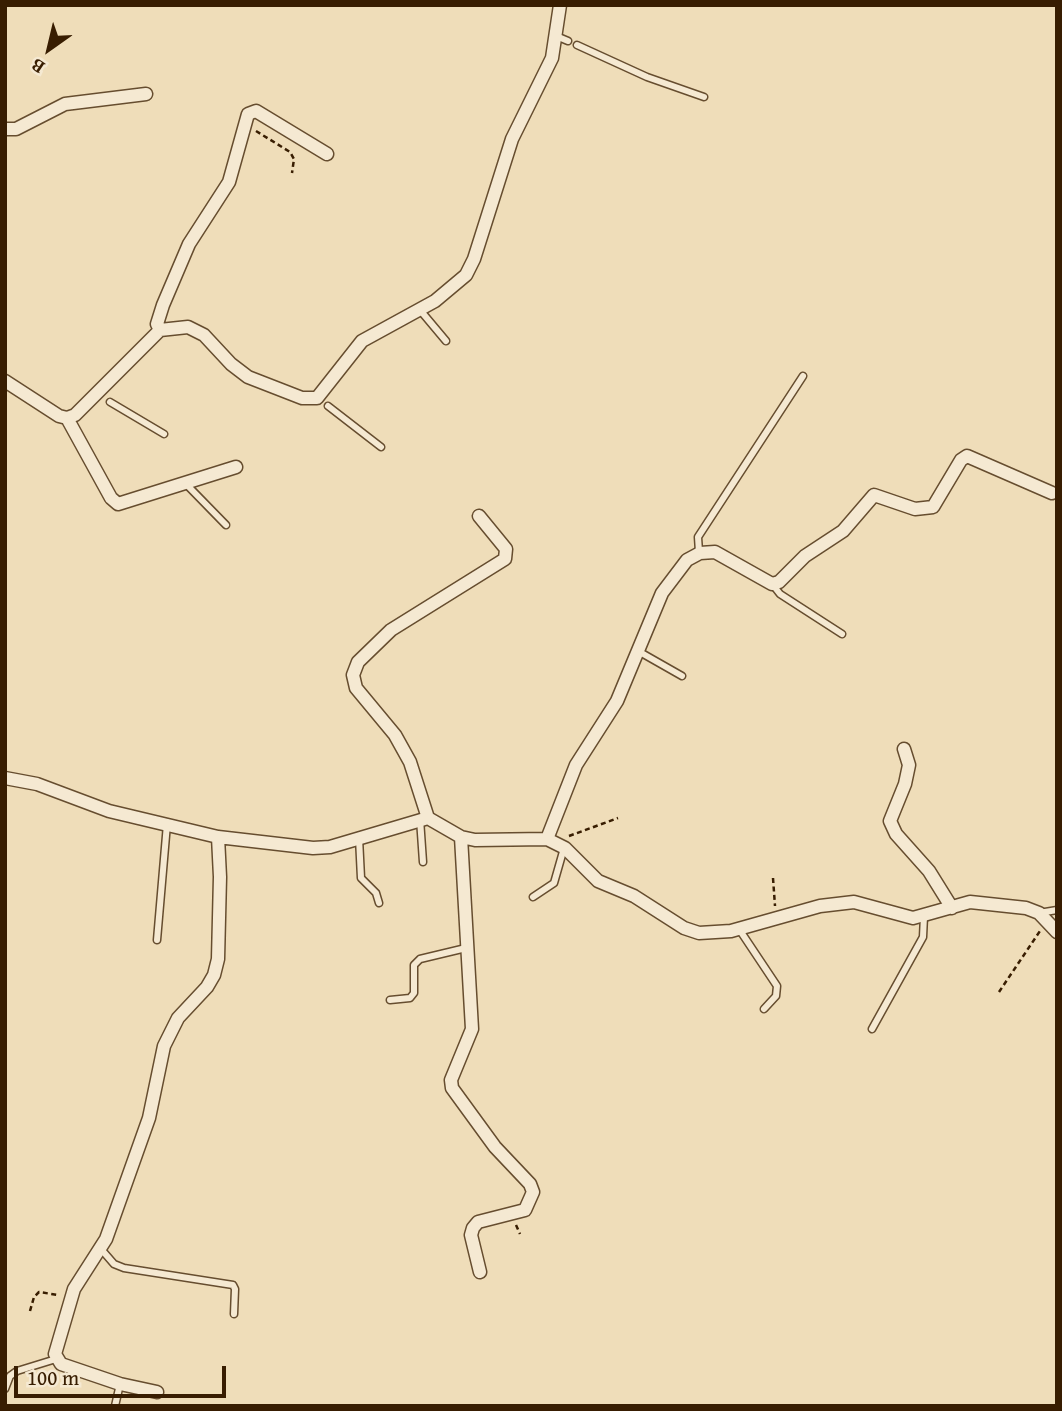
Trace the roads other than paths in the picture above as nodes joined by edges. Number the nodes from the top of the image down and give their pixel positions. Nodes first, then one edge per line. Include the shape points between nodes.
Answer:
1 (561, 5) edge
2 (577, 45) dead end
3 (146, 94) dead end
4 (704, 97) dead end
5 (5, 129) edge
6 (327, 154) dead end
7 (419, 309) junction
8 (160, 330) junction
9 (446, 341) dead end
10 (803, 376) dead end
11 (5, 381) edge
12 (110, 402) dead end
13 (323, 402) junction
14 (67, 418) junction
15 (164, 434) dead end
16 (382, 447) dead end
17 (236, 467) dead end
18 (186, 484) junction
19 (1052, 494) dead end
20 (479, 516) dead end
21 (226, 525) dead end
22 (699, 553) junction
23 (772, 584) junction
24 (842, 634) dead end
25 (638, 651) junction
26 (682, 676) dead end
27 (904, 749) dead end
28 (5, 778) edge
29 (424, 819) junction
30 (167, 824) junction
31 (218, 837) junction
32 (461, 837) junction
33 (359, 838) junction
34 (556, 843) junction
35 (423, 862) dead end
36 (533, 897) dead end
37 (379, 903) dead end
38 (952, 908) junction
39 (1057, 909) edge
40 (924, 916) junction
41 (1043, 917) junction
42 (740, 929) junction
43 (1057, 932) edge
44 (157, 940) dead end
45 (466, 948) junction
46 (390, 1000) dead end
47 (764, 1009) dead end
48 (872, 1030) dead end
49 (101, 1249) junction
50 (480, 1272) dead end
51 (234, 1314) dead end
52 (55, 1359) junction
53 (120, 1384) junction
54 (5, 1389) edge
55 (157, 1392) dead end
56 (115, 1406) edge

1 - 7 street via 562,39 512,139 466,275
2 - 4 lane
3 - 5 street via 65,104 16,129
6 - 8 street via 256,111 248,114 229,182 189,244 163,304 157,324
7 - 9 lane
7 - 13 street via 362,341
8 - 13 street via 197,330 248,377
8 - 14 street via 99,396
10 - 22 lane via 698,537
11 - 14 street
12 - 15 lane
13 - 16 lane
14 - 18 street via 118,504
17 - 18 street
18 - 21 lane
19 - 23 street via 967,456 933,507 915,509 874,495 843,531
20 - 29 street via 506,549 505,559 391,630 358,662 354,675 356,688 395,735 410,762
22 - 23 street via 726,556
22 - 25 street via 669,581
23 - 24 lane
25 - 26 lane
25 - 34 street via 617,701 576,765
27 - 38 street via 909,765 890,821
28 - 30 street
29 - 32 street
29 - 33 street
29 - 35 lane
30 - 31 street
30 - 44 lane
31 - 33 street via 313,848
31 - 49 street via 220,891 214,975 178,1018 163,1046 149,1118
32 - 34 street
32 - 45 street
33 - 37 lane via 361,877
34 - 36 lane via 554,883
34 - 42 street via 598,881 634,896 684,928 716,934
38 - 40 street
38 - 41 street via 982,902 1026,908
39 - 41 lane
40 - 42 street via 900,916 854,902 820,906
40 - 48 lane via 923,937
41 - 43 street
42 - 47 lane via 777,986 776,996
45 - 46 lane via 420,959 414,965 414,993 410,998
45 - 50 street via 472,1029 451,1080 452,1088 534,1192 525,1210 473,1228
49 - 51 lane via 124,1268 233,1285
49 - 52 street via 79,1279
52 - 53 street
52 - 54 lane via 17,1371
53 - 55 street
53 - 56 lane

